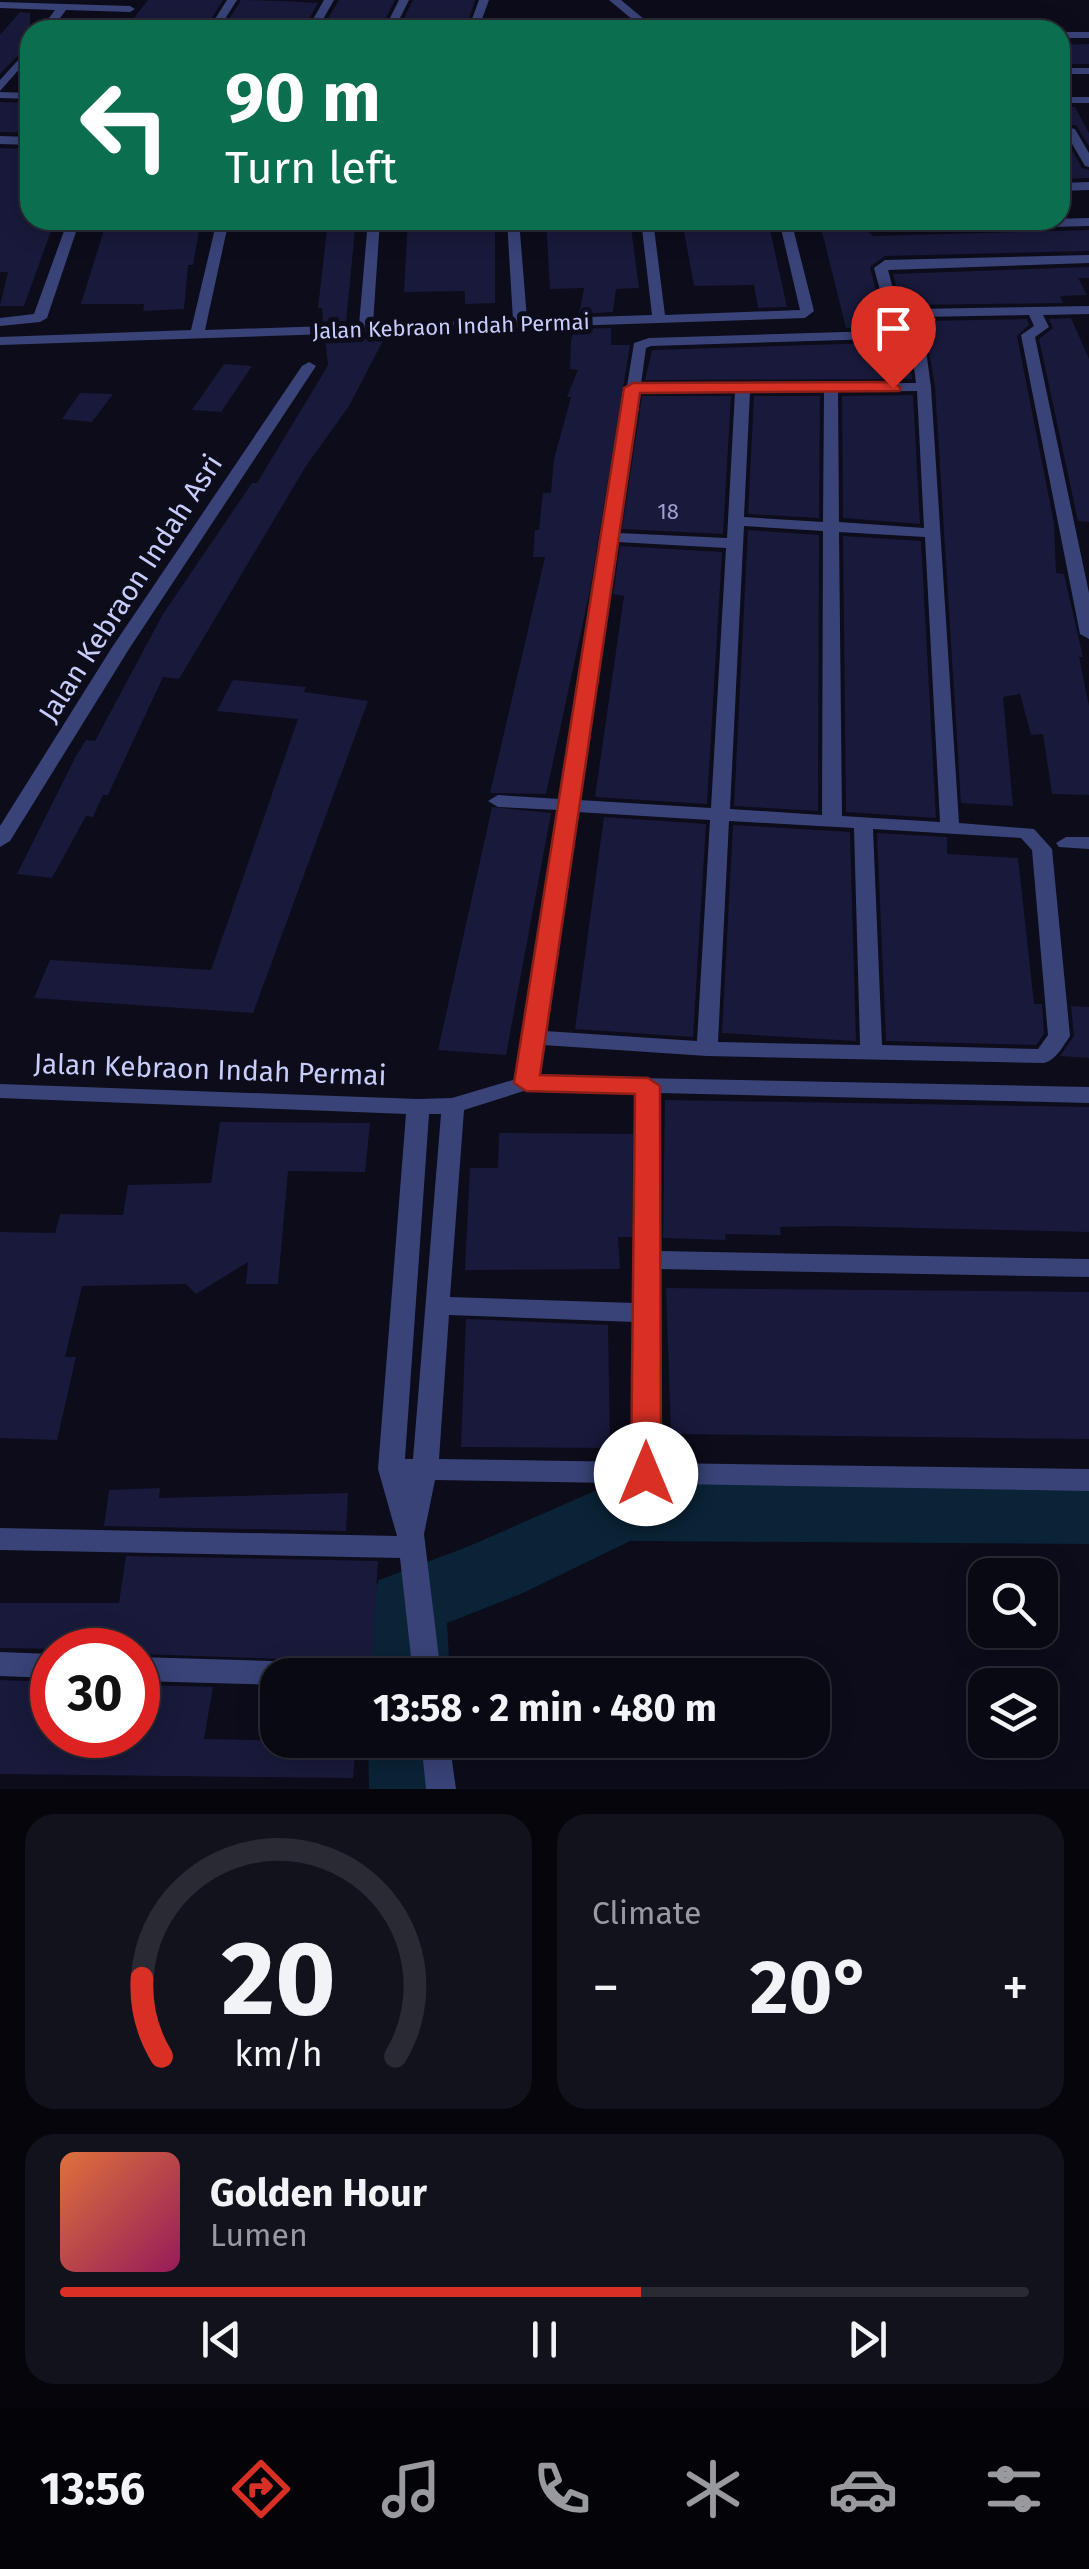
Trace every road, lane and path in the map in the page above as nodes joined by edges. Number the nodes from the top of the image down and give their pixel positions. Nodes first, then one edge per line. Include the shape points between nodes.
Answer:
1 (614, 0) edge
2 (0, 5) edge
3 (63, 7) junction
4 (130, 10) edge
5 (53, 20) edge
6 (639, 20) edge
7 (20, 64) edge
8 (0, 92) edge
9 (1070, 137) edge
10 (1085, 158) edge
11 (71, 230) edge
12 (220, 230) edge
13 (373, 230) edge
14 (514, 230) edge
15 (648, 230) edge
16 (787, 230) edge
17 (874, 230) edge
18 (1089, 258) edge
19 (890, 263) junction
20 (1089, 310) edge
21 (1037, 318) junction
22 (659, 320) junction
23 (0, 322) edge
24 (520, 323) junction
25 (914, 324) junction
26 (366, 328) junction
27 (197, 334) junction
28 (0, 341) edge
29 (309, 366) dead end
30 (633, 388) junction
31 (743, 388) junction
32 (831, 388) junction
33 (924, 388) junction
34 (736, 522) junction
35 (832, 527) junction
36 (933, 533) junction
37 (610, 537) junction
38 (734, 543) junction
39 (1089, 634) edge
40 (498, 800) dead end
41 (569, 805) junction
42 (718, 814) junction
43 (832, 821) junction
44 (863, 823) junction
45 (950, 829) junction
46 (0, 841) edge
47 (1066, 843) dead end
48 (1089, 843) edge
49 (534, 1037) junction
50 (707, 1049) junction
51 (871, 1053) junction
52 (526, 1083) junction
53 (648, 1086) junction
54 (0, 1092) edge
55 (1089, 1094) edge
56 (453, 1106) junction
57 (418, 1107) junction
58 (446, 1202) junction
59 (411, 1204) junction
60 (645, 1260) junction
61 (1089, 1268) edge
62 (439, 1306) junction
63 (645, 1313) junction
64 (425, 1467) junction
65 (391, 1469) junction
66 (646, 1474) junction
67 (1089, 1480) edge
68 (0, 1540) edge
69 (409, 1547) junction
70 (425, 1658) edge
71 (0, 1664) edge
72 (30, 1665) edge
73 (160, 1670) edge
74 (260, 1673) edge
75 (437, 1758) edge
76 (440, 1789) edge

1 - 6 street
2 - 3 street
3 - 4 street
3 - 5 street
7 - 8 street
9 - 10 street
11 - 23 street via 40,318
12 - 27 street
13 - 26 street
14 - 24 street
15 - 22 street
16 - 22 street, Jalan Kebraon Indah Permai via 807,312
17 - 19 street
18 - 19 street
19 - 25 street via 881,268 890,302
20 - 21 street
21 - 25 street
21 - 39 street via 1028,335
22 - 24 street, Jalan Kebraon Indah Permai
24 - 26 street, Jalan Kebraon Indah Permai
25 - 30 street via 649,342 638,346
25 - 33 street
26 - 27 street, Jalan Kebraon Indah Permai
27 - 28 street, Jalan Kebraon Indah Permai
29 - 46 street, Jalan Kebraon Indah Asri
30 - 31 street
30 - 37 street
31 - 32 street
31 - 34 street
32 - 33 street
32 - 35 street
33 - 36 street
34 - 35 street
34 - 38 street
35 - 36 street
35 - 43 street
36 - 45 street
37 - 38 street
37 - 41 street
38 - 42 street
40 - 41 street
41 - 42 street
41 - 49 street
42 - 43 street
42 - 50 street
43 - 44 street
44 - 45 street
44 - 51 street
45 - 51 street via 1026,834 1042,848 1059,1036 1044,1056 1024,1058
47 - 48 street
49 - 50 street
49 - 52 street
50 - 51 street
52 - 53 street, Jalan Kebraon Indah Permai
52 - 56 street, Jalan Kebraon Indah Permai
53 - 55 street, Jalan Kebraon Indah Permai
53 - 60 street
54 - 57 street, Jalan Kebraon Indah Permai
56 - 57 street, Jalan Kebraon Indah Permai
56 - 58 street
57 - 59 street, Jalan Kebraon Indah Permai
58 - 59 street
58 - 62 street
59 - 65 street, Jalan Kebraon Indah Permai
60 - 61 street
60 - 63 street
62 - 63 street
62 - 64 street
63 - 66 street
64 - 65 street
64 - 66 street
64 - 69 street
65 - 69 street
66 - 67 street
68 - 69 street
69 - 70 street
71 - 72 street
73 - 74 street
75 - 76 street

